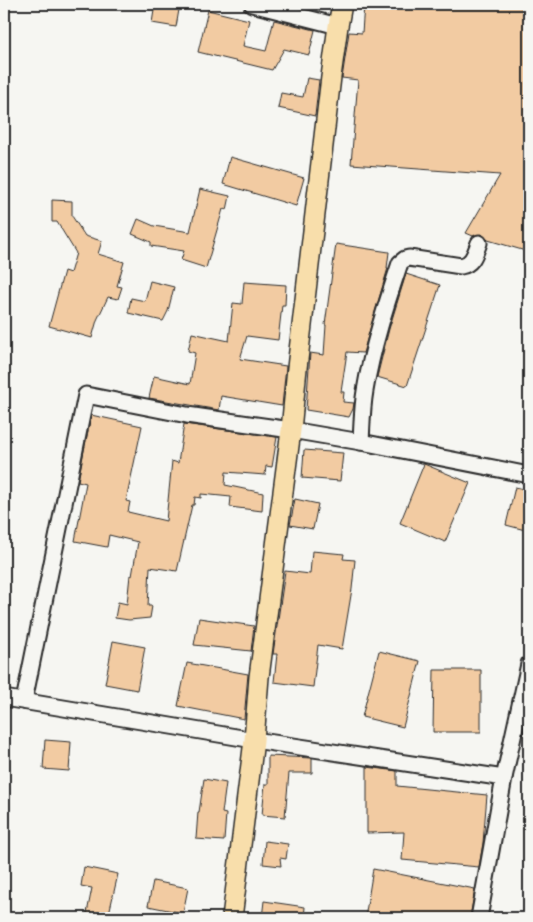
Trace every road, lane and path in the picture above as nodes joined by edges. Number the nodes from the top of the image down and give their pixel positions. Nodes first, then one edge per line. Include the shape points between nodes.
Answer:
1 (252, 4) edge
2 (342, 4) edge
3 (338, 26) junction
4 (480, 243) dead end
5 (291, 430) junction
6 (361, 442) junction
7 (529, 475) edge
8 (529, 664) edge
9 (4, 698) edge
10 (24, 701) junction
11 (254, 740) junction
12 (504, 778) junction
13 (232, 918) edge
14 (479, 918) edge

1 - 3 street
2 - 3 main road
3 - 5 main road
4 - 6 street via 466,266 409,258 400,263 380,325 365,392
5 - 6 street
5 - 10 street via 187,415 86,395
5 - 11 main road via 259,676
6 - 7 street
8 - 12 street
9 - 10 street
10 - 11 street
11 - 12 street
11 - 13 main road
12 - 14 street

